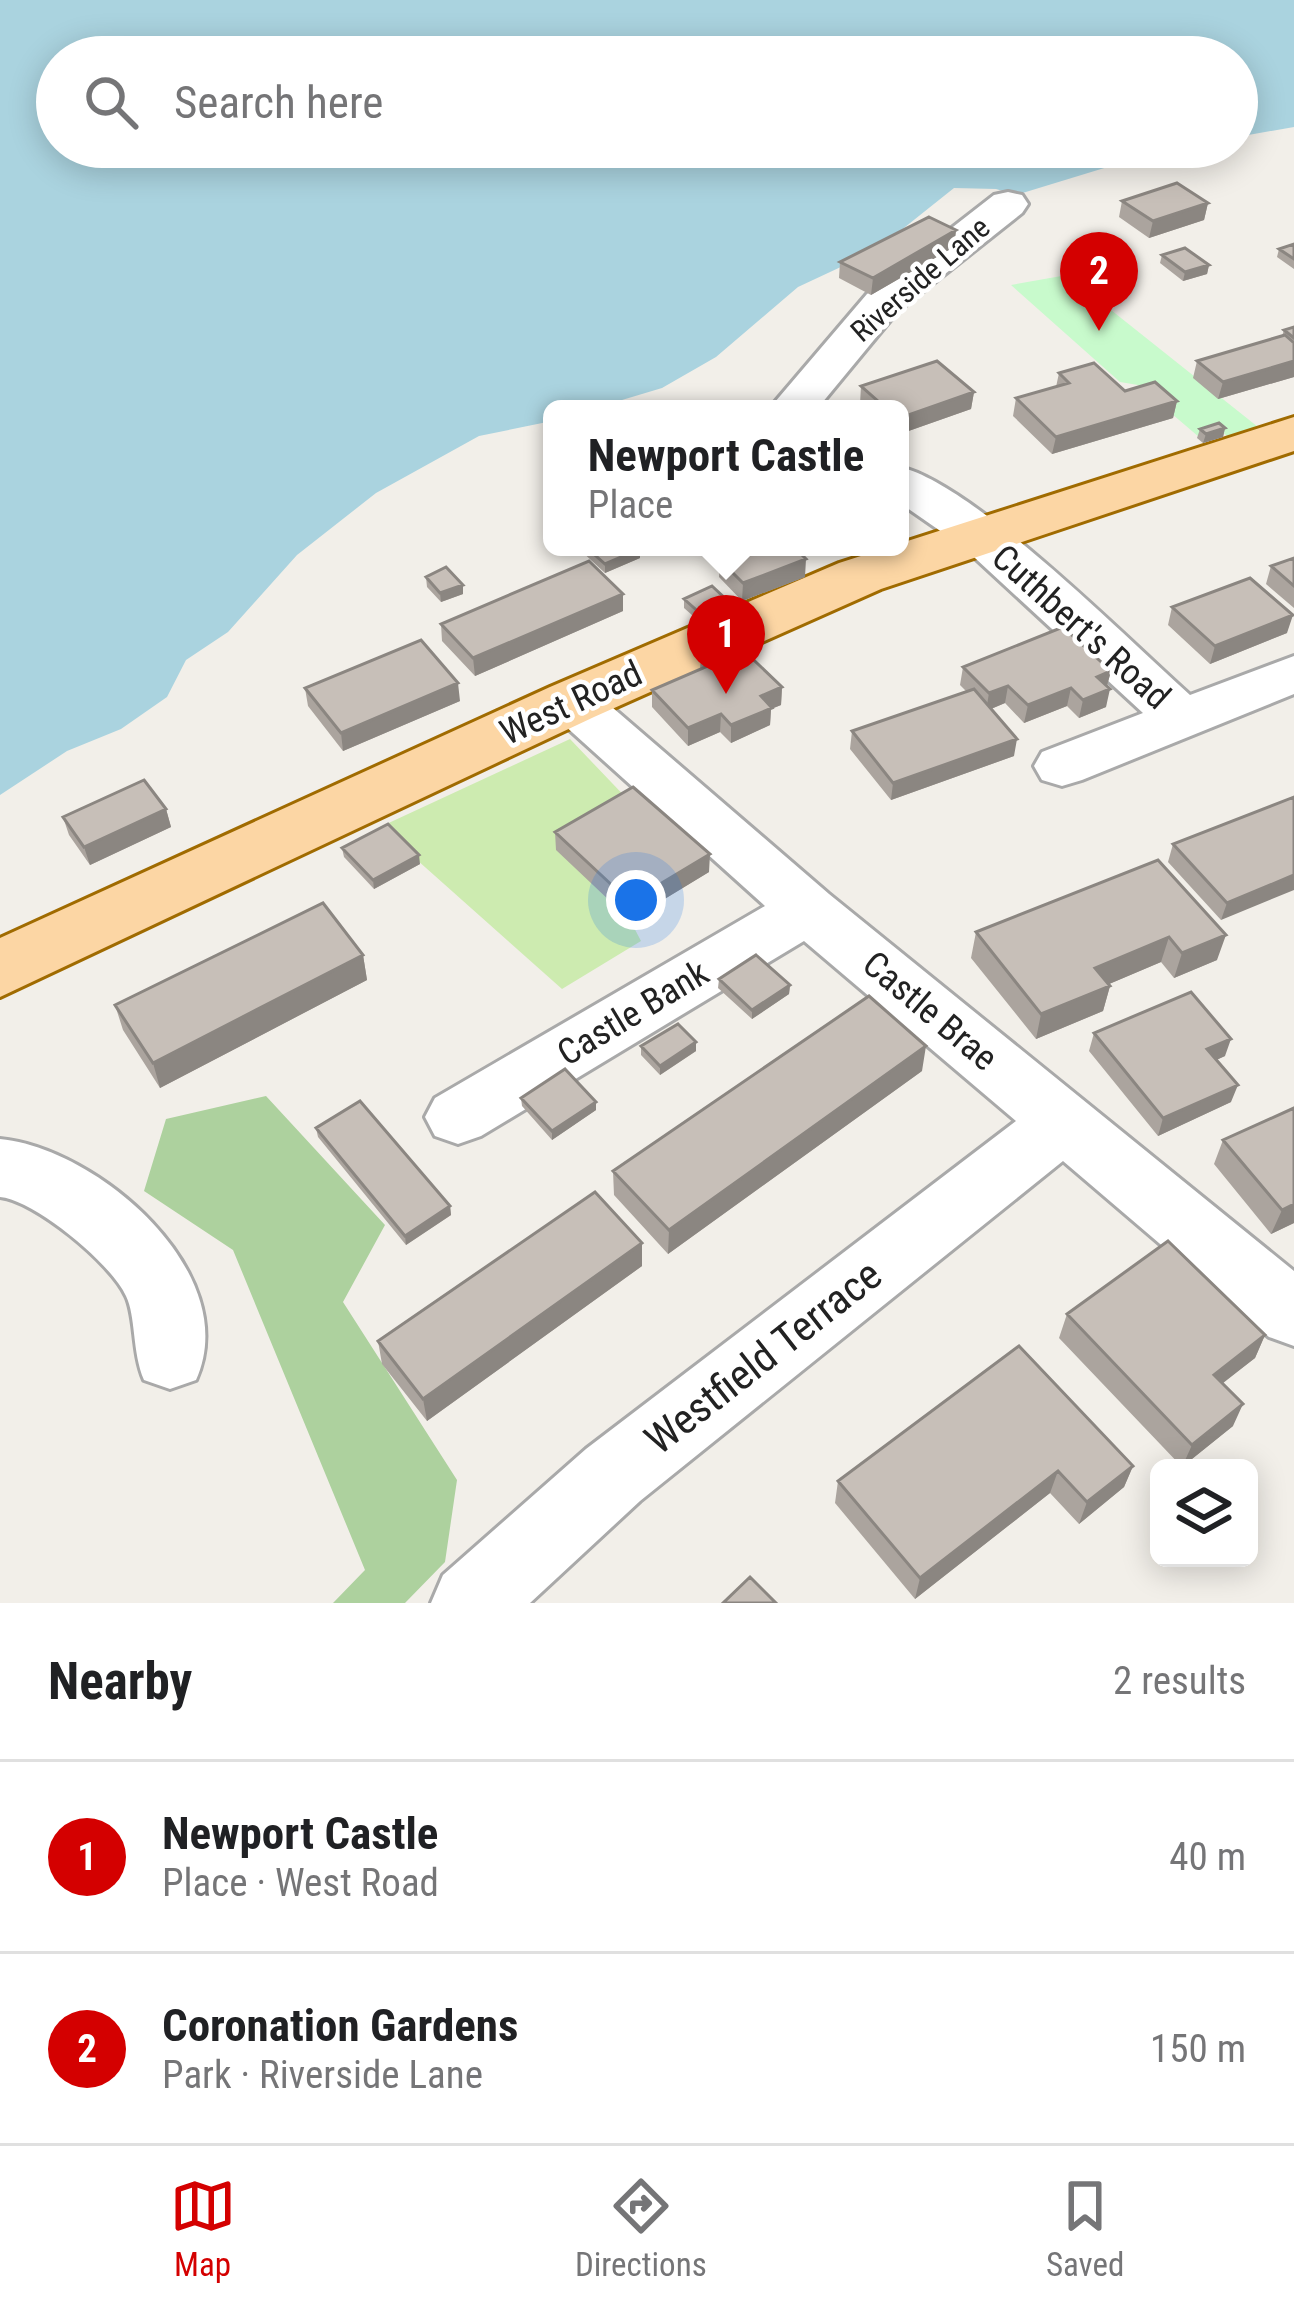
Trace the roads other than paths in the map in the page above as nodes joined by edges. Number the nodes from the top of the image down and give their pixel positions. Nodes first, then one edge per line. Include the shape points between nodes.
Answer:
1 (1007, 204) dead end
2 (796, 400) edge
3 (1294, 433) edge
4 (909, 487) edge
5 (979, 535) junction
6 (1294, 674) edge
7 (572, 702) junction
8 (1183, 719) junction
9 (1061, 766) dead end
10 (808, 910) junction
11 (0, 969) edge
12 (458, 1117) dead end
13 (1064, 1123) junction
14 (0, 1168) edge
15 (1290, 1305) edge
16 (170, 1356) dead end
17 (471, 1603) edge

1 - 2 street, Riverside Lane via 882,303
3 - 5 main road, West Road
4 - 5 street
5 - 7 main road, West Road via 860,576
5 - 8 street, Cuthbert's Road
6 - 8 street
7 - 10 street, Castle Brae
7 - 11 main road, West Road
8 - 9 street
10 - 12 street, Castle Bank
10 - 13 street, Castle Brae
13 - 15 street, Castle Brae
13 - 17 street, Westfield Terrace via 613,1474
14 - 16 street via 31,1171 118,1237 160,1284

